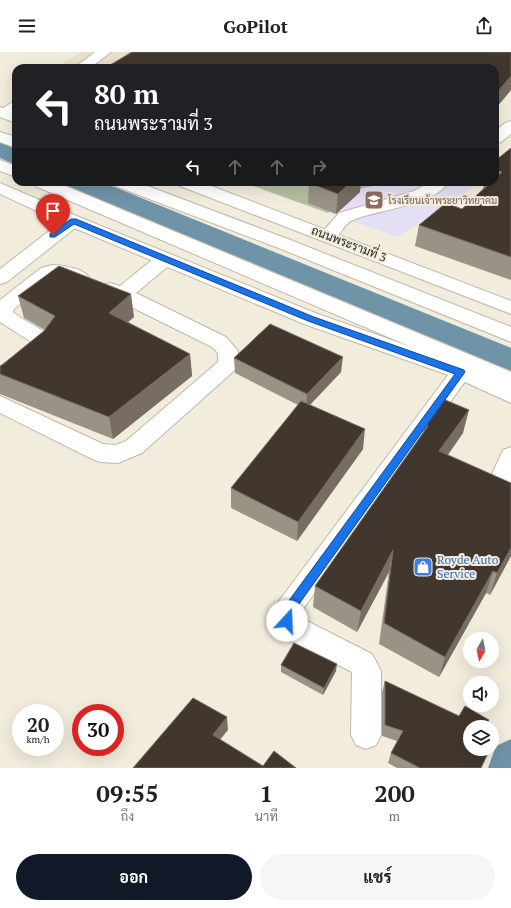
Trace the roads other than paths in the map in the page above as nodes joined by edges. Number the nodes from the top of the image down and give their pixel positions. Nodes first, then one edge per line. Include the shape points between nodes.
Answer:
1 (104, 52) edge
2 (87, 64) edge
3 (511, 126) edge
4 (499, 136) edge
5 (0, 138) edge
6 (12, 142) edge
7 (0, 165) edge
8 (12, 170) edge
9 (50, 186) edge
10 (132, 186) edge
11 (197, 186) edge
12 (436, 186) edge
13 (0, 188) edge
14 (73, 221) junction
15 (328, 236) junction
16 (164, 259) junction
17 (0, 278) edge
18 (122, 294) junction
19 (511, 308) edge
20 (511, 335) edge
21 (460, 372) junction
22 (0, 381) edge
23 (511, 381) edge
24 (511, 395) edge
25 (0, 404) edge
26 (511, 456) edge
27 (500, 483) edge
28 (366, 735) dead end

1 - 2 main road
3 - 4 main road
5 - 6 main road
7 - 8 main road
9 - 23 main road
10 - 20 main road
11 - 15 main road, ถนนพระรามที่ 3
12 - 15 main road via 420,195 345,217
13 - 14 main road
14 - 16 main road
14 - 17 main road
15 - 19 main road, ถนนพระรามที่ 3
16 - 18 main road
16 - 21 main road via 311,319
18 - 22 main road via 66,272 55,271 41,276 5,306 3,314 45,341
18 - 25 main road via 219,342 228,351 229,364 134,447 118,454 100,453
21 - 24 main road
21 - 28 main road via 288,609 287,621 295,629 362,662 367,671
26 - 27 main road

